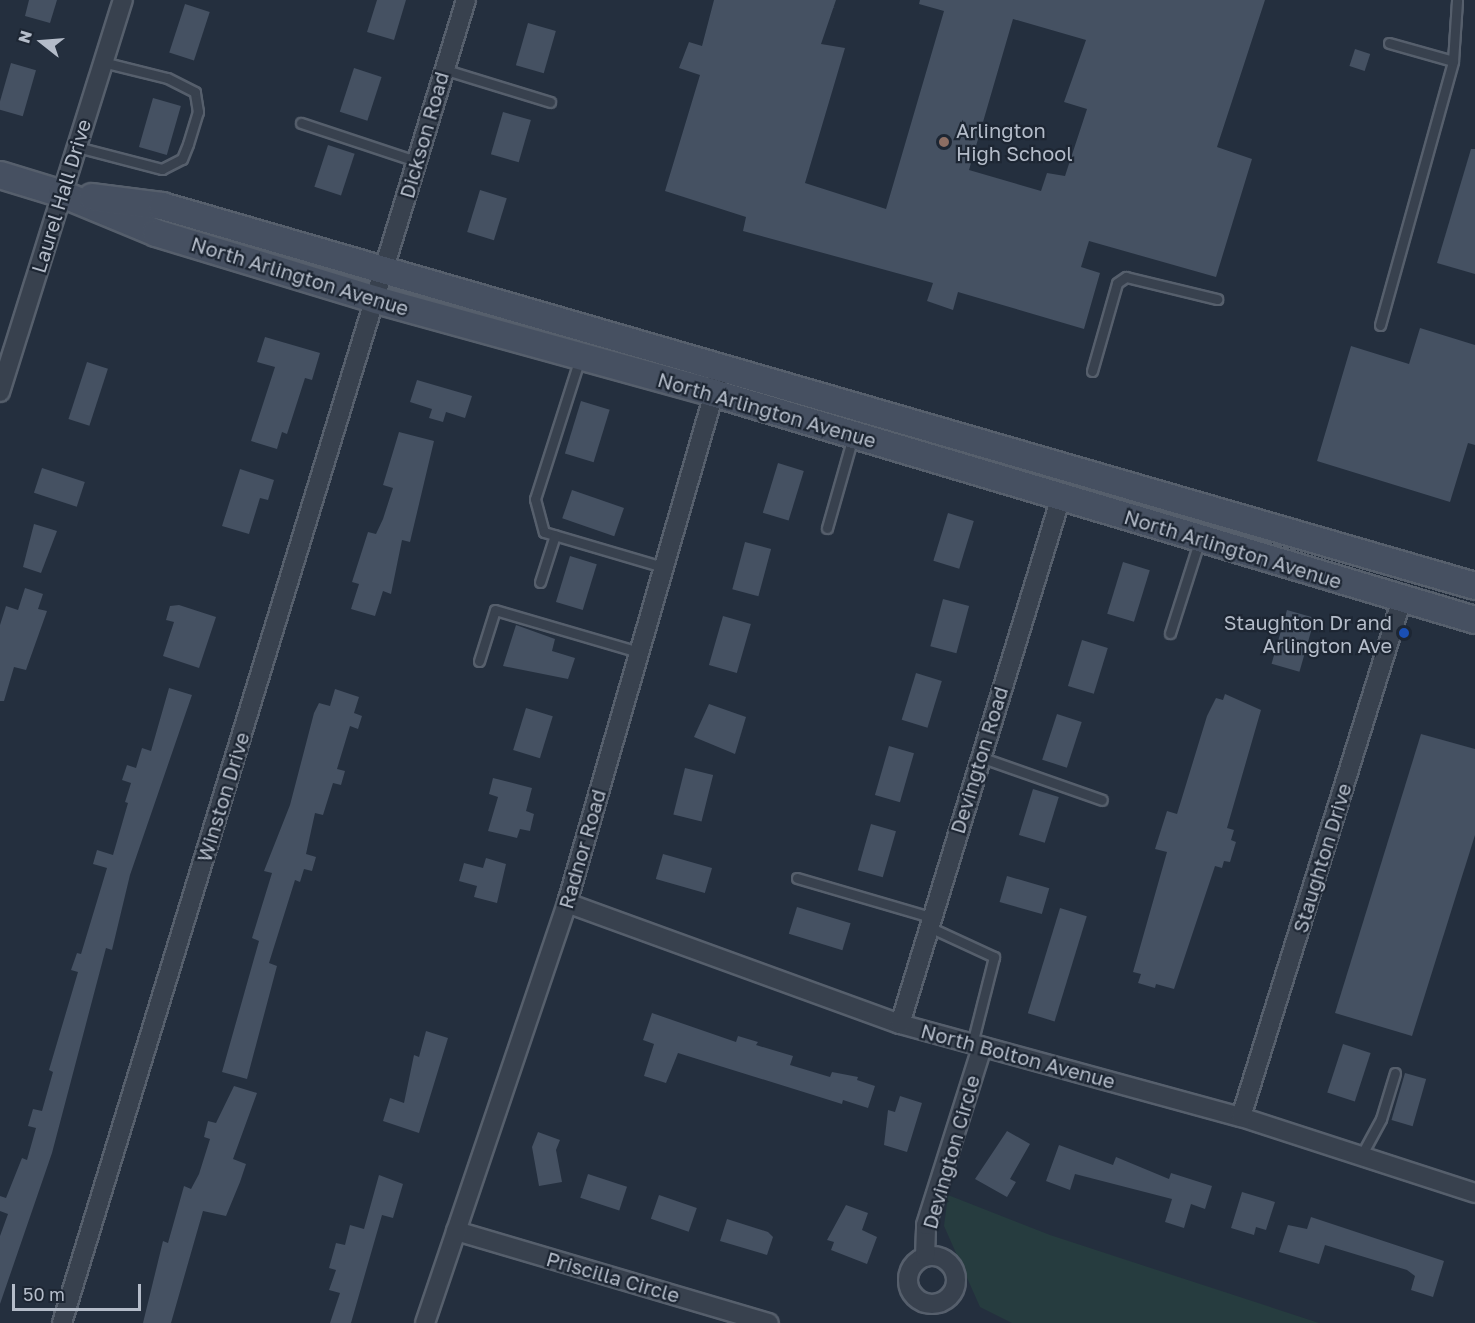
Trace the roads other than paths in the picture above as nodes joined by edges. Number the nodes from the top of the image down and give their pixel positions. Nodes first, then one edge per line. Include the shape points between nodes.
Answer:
1 (123, 0) edge
2 (466, 0) edge
3 (1457, 0) edge
4 (1389, 43) dead end
5 (1453, 61) junction
6 (103, 62) junction
7 (443, 69) junction
8 (550, 102) dead end
9 (301, 123) dead end
10 (77, 147) junction
11 (416, 161) junction
12 (0, 175) edge
13 (62, 194) junction
14 (385, 272) junction
15 (1217, 299) dead end
16 (376, 300) junction
17 (1380, 325) dead end
18 (581, 356) junction
19 (722, 369) junction
20 (1092, 371) dead end
21 (0, 392) edge
22 (713, 393) junction
23 (854, 435) junction
24 (1061, 497) junction
25 (827, 528) dead end
26 (555, 535) junction
27 (1200, 538) junction
28 (663, 567) junction
29 (540, 582) dead end
30 (1475, 586) edge
31 (1402, 599) junction
32 (1475, 620) edge
33 (1170, 633) dead end
34 (639, 652) junction
35 (479, 661) dead end
36 (980, 757) junction
37 (1102, 800) dead end
38 (797, 878) dead end
39 (567, 903) junction
40 (928, 921) junction
41 (900, 1024) junction
42 (977, 1045) junction
43 (1395, 1073) dead end
44 (1241, 1117) junction
45 (1361, 1156) junction
46 (1475, 1193) edge
47 (456, 1231) junction
48 (925, 1257) dead end
49 (62, 1323) edge
50 (425, 1323) edge
51 (769, 1323) edge

1 - 6 street, Laurel Hall Drive
2 - 7 street, Dickson Road
3 - 5 lane
4 - 5 lane
5 - 17 lane
6 - 10 street, Laurel Hall Drive
6 - 10 lane via 187,85 197,100 194,123 182,159 162,170
7 - 8 lane
7 - 11 street, Dickson Road
9 - 11 lane
10 - 13 street, Laurel Hall Drive
11 - 14 street, Dickson Road
12 - 13 main road, North Arlington Avenue
13 - 14 main road, North Arlington Avenue via 162,206
13 - 16 main road, North Arlington Avenue via 156,233
13 - 21 street, Laurel Hall Drive
14 - 16 street, Winston Drive
14 - 19 main road, North Arlington Avenue
15 - 20 lane via 1125,277 1118,283
16 - 18 main road, North Arlington Avenue
16 - 49 street, Winston Drive
18 - 22 main road, North Arlington Avenue
18 - 26 lane via 535,499 544,532
19 - 22 street, Radnor Road
19 - 30 main road, North Arlington Avenue
22 - 23 main road, North Arlington Avenue
22 - 28 street, Radnor Road
23 - 24 main road, North Arlington Avenue
23 - 25 lane
24 - 27 main road, North Arlington Avenue
24 - 36 street, Devington Road
26 - 28 lane
26 - 29 lane
27 - 31 main road, North Arlington Avenue
27 - 33 lane
28 - 34 street, Radnor Road
31 - 32 main road, North Arlington Avenue
31 - 44 street, Staughton Drive
34 - 35 lane via 495,610
34 - 39 street, Radnor Road
36 - 37 lane
36 - 40 street, Devington Road
38 - 40 lane
39 - 41 street, North Bolton Avenue
39 - 47 street, Radnor Road
40 - 41 street, Devington Road
40 - 42 lane via 994,957
41 - 42 street, North Bolton Avenue
42 - 44 street, North Bolton Avenue
42 - 48 street, Devington Circle via 926,1225
43 - 45 lane via 1381,1119
44 - 45 street, North Bolton Avenue
45 - 46 street, North Bolton Avenue
47 - 50 street, Radnor Road
47 - 51 street, Priscilla Circle

